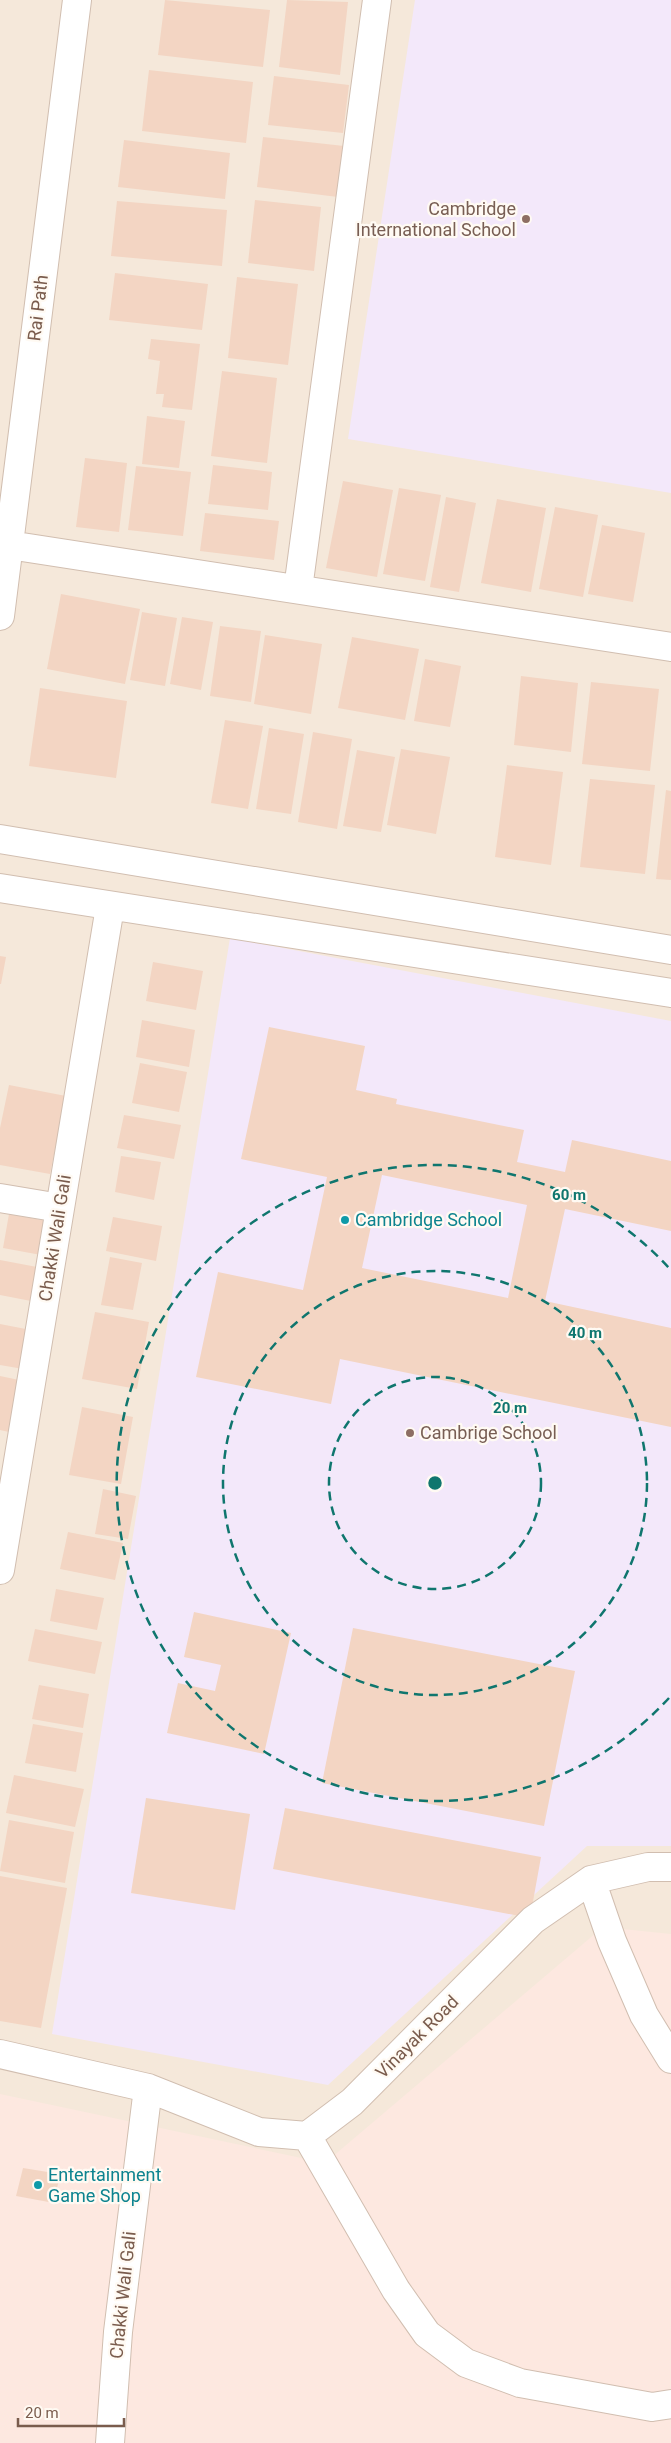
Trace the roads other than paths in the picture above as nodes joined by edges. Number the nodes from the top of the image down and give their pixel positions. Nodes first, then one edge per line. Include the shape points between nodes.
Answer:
1 (77, 0) edge
2 (378, 0) edge
3 (9, 545) junction
4 (298, 589) junction
5 (0, 616) edge
6 (671, 646) edge
7 (0, 839) edge
8 (0, 888) edge
9 (110, 906) junction
10 (671, 950) edge
11 (671, 993) edge
12 (0, 1198) edge
13 (60, 1208) junction
14 (1, 1555) edge
15 (671, 1867) edge
16 (591, 1880) junction
17 (0, 2054) edge
18 (671, 2059) edge
19 (148, 2088) junction
20 (307, 2136) junction
21 (671, 2404) edge
22 (110, 2443) edge

1 - 3 street, Rai Path
2 - 4 street
3 - 4 street
3 - 5 street, Rai Path
4 - 6 street
7 - 10 street
8 - 9 street
9 - 11 street
9 - 13 street, Chakki Wali Gali
12 - 13 street
13 - 14 street, Chakki Wali Gali
15 - 16 street, Vinayak Road via 648,1867
16 - 18 street via 612,1941 644,2015
16 - 20 street, Vinayak Road via 533,1920 352,2102
17 - 19 street
19 - 20 street via 259,2132
19 - 22 street, Chakki Wali Gali via 118,2332
20 - 21 street via 396,2290 427,2334 466,2363 520,2383 652,2407

